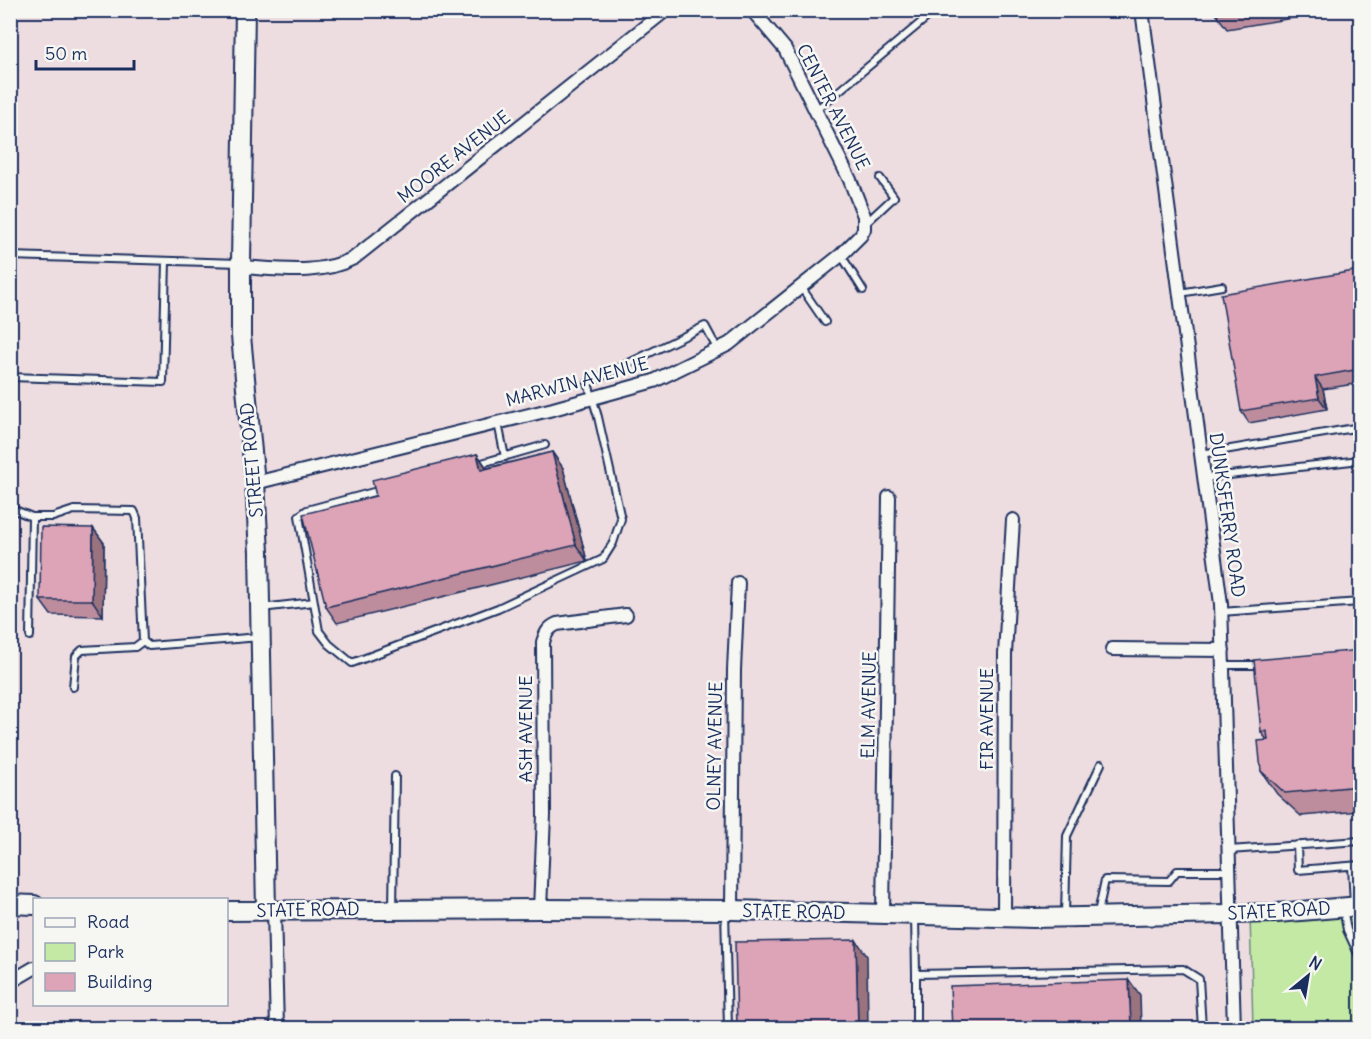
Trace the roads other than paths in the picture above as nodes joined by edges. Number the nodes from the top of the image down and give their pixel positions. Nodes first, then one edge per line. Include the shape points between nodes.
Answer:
1 (245, 10) edge
2 (666, 10) edge
3 (752, 10) edge
4 (936, 10) edge
5 (1142, 10) edge
6 (816, 110) junction
7 (880, 178) dead end
8 (865, 227) junction
9 (841, 255) junction
10 (10, 256) edge
11 (166, 261) junction
12 (241, 265) junction
13 (1222, 286) dead end
14 (801, 287) junction
15 (863, 290) dead end
16 (1179, 293) junction
17 (825, 322) dead end
18 (718, 350) junction
19 (10, 377) edge
20 (593, 397) junction
21 (498, 422) junction
22 (1360, 427) edge
23 (545, 445) dead end
24 (1200, 454) junction
25 (505, 457) junction
26 (1360, 460) edge
27 (472, 466) edge
28 (1203, 478) junction
29 (255, 483) junction
30 (384, 489) edge
31 (890, 497) dead end
32 (10, 508) edge
33 (32, 517) junction
34 (1013, 520) dead end
35 (738, 583) dead end
36 (314, 602) junction
37 (1360, 602) edge
38 (260, 608) junction
39 (1221, 612) junction
40 (626, 615) dead end
41 (30, 636) dead end
42 (260, 637) junction
43 (143, 641) junction
44 (1112, 649) dead end
45 (1223, 650) junction
46 (1223, 665) junction
47 (1274, 665) edge
48 (73, 687) dead end
49 (1101, 764) dead end
50 (395, 776) dead end
51 (1360, 841) edge
52 (1297, 845) junction
53 (1229, 849) junction
54 (1360, 865) edge
55 (1352, 866) junction
56 (1230, 870) junction
57 (10, 904) edge
58 (33, 905) edge
59 (1353, 907) edge
60 (393, 909) junction
61 (540, 909) junction
62 (270, 910) junction
63 (728, 910) junction
64 (228, 911) edge
65 (883, 914) junction
66 (1231, 914) junction
67 (915, 915) junction
68 (1098, 917) junction
69 (1004, 918) junction
70 (1065, 918) junction
71 (1360, 958) edge
72 (33, 970) edge
73 (916, 974) junction
74 (10, 982) edge
75 (277, 1029) edge
76 (728, 1029) edge
77 (916, 1029) edge
78 (1202, 1029) edge
79 (1234, 1029) edge

1 - 12 main road, STREET ROAD
2 - 12 street, MOORE AVENUE via 354,258 319,270
3 - 6 street, CENTER AVENUE via 785,49
4 - 6 lane
5 - 16 street, DUNKSFERRY ROAD
6 - 8 street, CENTER AVENUE via 850,180
7 - 8 lane via 894,197
8 - 9 street, MARWIN AVENUE
9 - 14 street, MARWIN AVENUE
9 - 15 lane
10 - 11 lane
11 - 12 lane
11 - 19 lane via 162,382
12 - 29 main road, STREET ROAD via 243,362
13 - 16 lane
14 - 17 lane
14 - 18 street, MARWIN AVENUE
16 - 24 street, DUNKSFERRY ROAD
18 - 20 street, MARWIN AVENUE via 654,381
18 - 20 lane via 705,326 588,383
20 - 21 street, MARWIN AVENUE
20 - 36 lane via 621,519 603,559 498,608 352,663 329,645 319,631
21 - 25 lane
21 - 29 street, MARWIN AVENUE
22 - 24 lane
23 - 25 lane
24 - 28 street, DUNKSFERRY ROAD
25 - 27 lane
26 - 28 lane
28 - 39 street, DUNKSFERRY ROAD
29 - 38 main road, STREET ROAD
30 - 36 lane via 307,510 299,516
31 - 65 street, ELM AVENUE
32 - 33 lane
33 - 41 lane
33 - 43 lane via 53,517 74,510 134,511
34 - 69 street, FIR AVENUE via 1005,654
35 - 63 street, OLNEY AVENUE
36 - 38 lane
37 - 39 lane
38 - 42 main road, STREET ROAD
39 - 45 street, DUNKSFERRY ROAD
40 - 61 street, ASH AVENUE via 557,624 546,633 543,642
42 - 43 lane via 156,647
42 - 62 main road, STREET ROAD
43 - 48 lane via 135,647 82,650 76,656
44 - 45 street
45 - 46 street, DUNKSFERRY ROAD
46 - 47 lane
46 - 53 street, DUNKSFERRY ROAD
49 - 70 lane via 1068,836
50 - 60 lane
51 - 52 lane
52 - 53 lane
52 - 55 lane via 1298,870
53 - 56 street, DUNKSFERRY ROAD
54 - 55 lane
55 - 59 lane
56 - 66 street, DUNKSFERRY ROAD
56 - 68 lane via 1177,871 1169,881 1105,880
57 - 58 main road
59 - 66 main road, STATE ROAD
59 - 71 lane via 1347,930
60 - 61 main road, STATE ROAD
60 - 62 main road, STATE ROAD
61 - 63 main road, STATE ROAD
62 - 64 main road, STATE ROAD
62 - 75 street, STREET ROAD
63 - 65 main road, STATE ROAD
63 - 76 lane
65 - 67 main road, STATE ROAD
66 - 68 main road, STATE ROAD
66 - 79 street, DUNKSFERRY ROAD
67 - 69 main road, STATE ROAD
67 - 73 lane
68 - 70 main road, STATE ROAD
69 - 70 main road, STATE ROAD
72 - 74 street
73 - 77 lane
73 - 78 lane via 1183,969 1199,979

